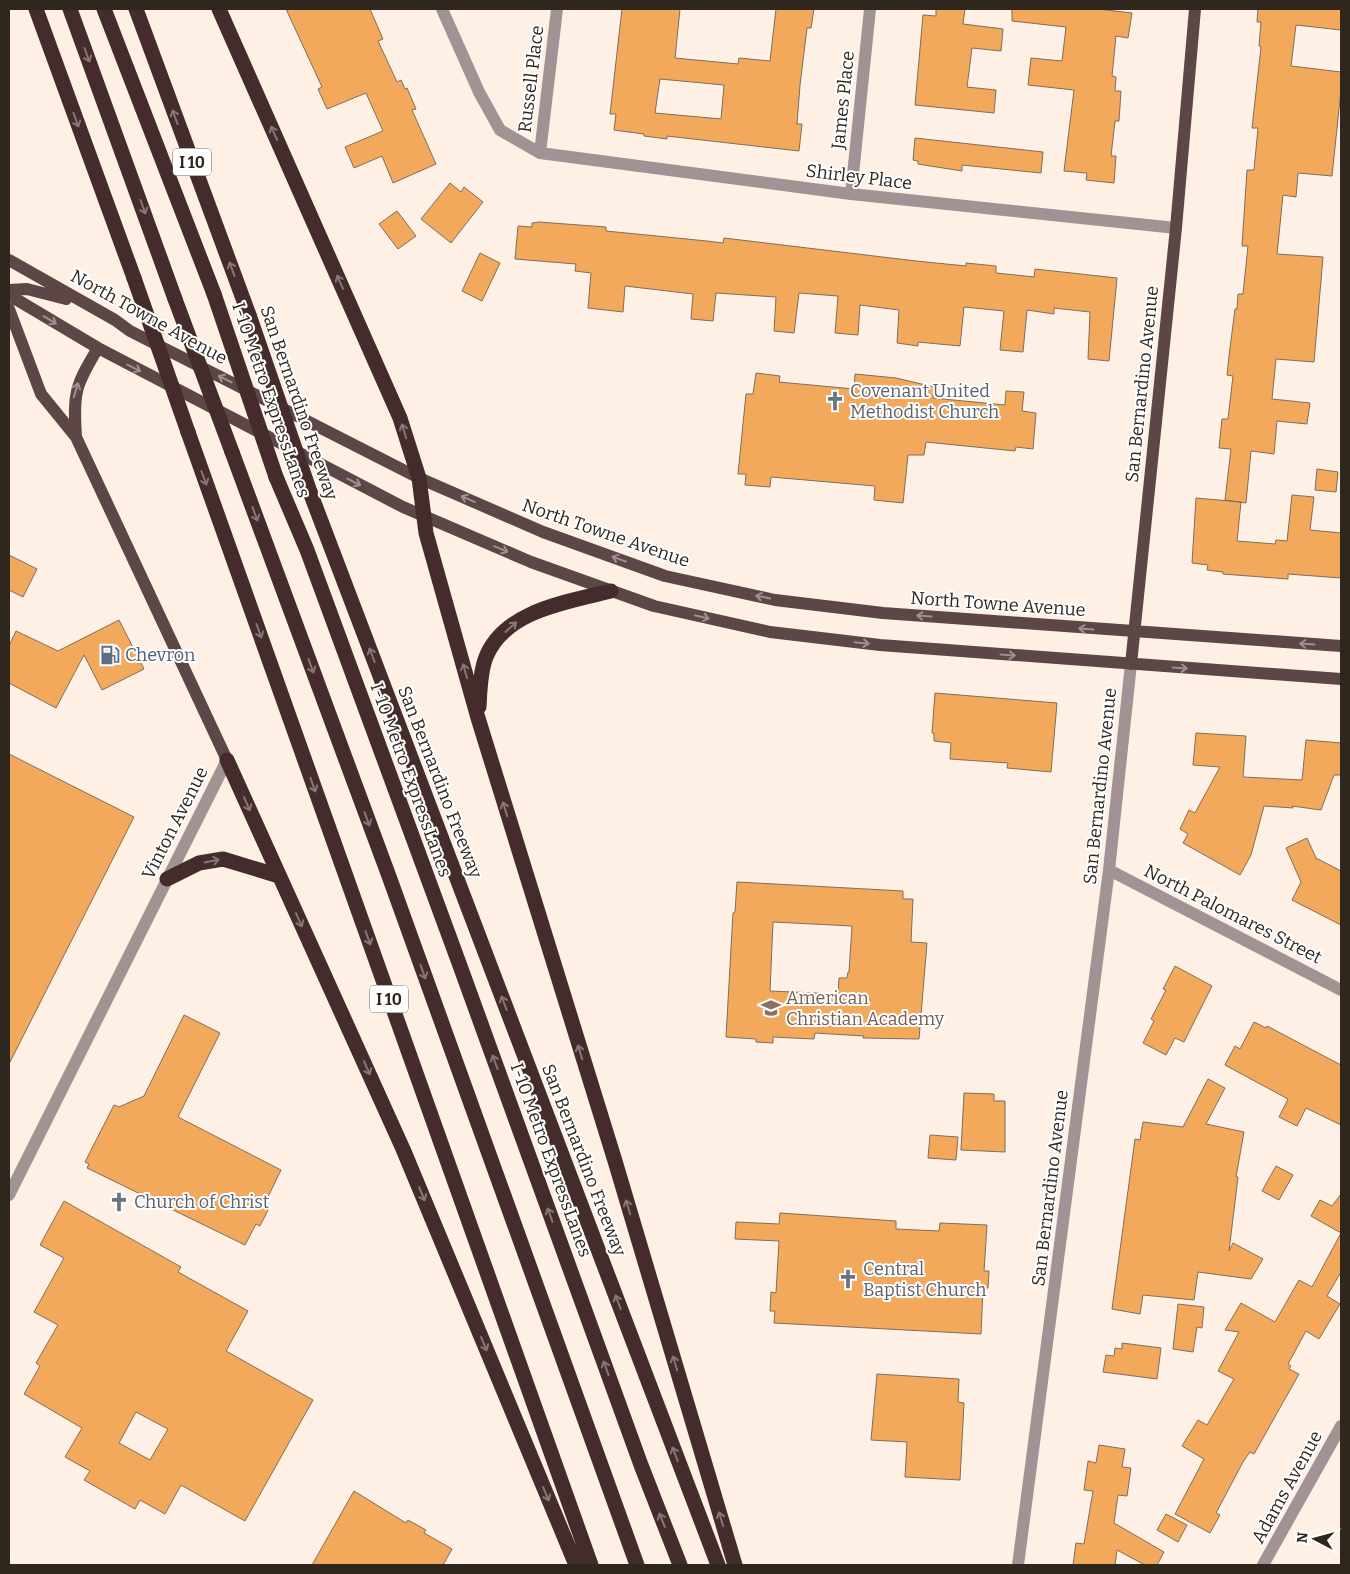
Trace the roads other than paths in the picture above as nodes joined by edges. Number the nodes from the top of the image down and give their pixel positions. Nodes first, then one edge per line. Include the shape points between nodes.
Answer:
1 (36, 9) edge
2 (70, 9) edge
3 (104, 9) edge
4 (136, 9) edge
5 (219, 9) edge
6 (442, 9) edge
7 (557, 9) edge
8 (870, 9) edge
9 (1195, 9) edge
10 (540, 153) junction
11 (851, 194) junction
12 (1176, 228) junction
13 (9, 260) edge
14 (9, 290) edge
15 (9, 294) edge
16 (9, 309) edge
17 (99, 311) junction
18 (98, 348) junction
19 (76, 437) junction
20 (418, 478) junction
21 (424, 516) junction
22 (611, 591) junction
23 (1135, 633) junction
24 (1341, 646) edge
25 (1131, 664) junction
26 (1341, 679) edge
27 (478, 718) junction
28 (227, 760) junction
29 (1109, 870) junction
30 (279, 876) junction
31 (167, 879) junction
32 (1341, 990) edge
33 (9, 1195) edge
34 (1341, 1426) edge
35 (576, 1565) edge
36 (591, 1565) edge
37 (637, 1565) edge
38 (680, 1565) edge
39 (718, 1565) edge
40 (735, 1565) edge
41 (1018, 1565) edge
42 (1263, 1565) edge

1 -> 36 highway, I 10, bridge
2 -> 37 highway, bridge via 390,879
38 -> 3 highway, I-10 Metro ExpressLanes, bridge via 640,1465 307,550 276,477 214,294
39 -> 4 highway, San Bernardino Freeway / I 10, bridge via 310,492 249,315
20 -> 5 highway via 400,418
6 - 10 street via 479,92 500,130
7 - 10 street, Russell Place
8 - 11 street, James Place
9 - 12 main road, San Bernardino Avenue
10 - 11 street, Shirley Place
11 - 12 street, Shirley Place
12 - 23 main road, San Bernardino Avenue
13 - 17 main road, North Towne Avenue
14 - 17 main road via 27,289 55,295
15 -> 18 main road
16 - 19 main road, Vinton Avenue via 41,394
20 -> 17 main road, North Towne Avenue via 130,331
19 -> 18 main road, Vinton Avenue via 74,399 81,375
18 -> 21 main road
19 - 28 main road, Vinton Avenue
20 - 21 highway
23 -> 20 main road, North Towne Avenue via 883,613 775,600 665,576 542,532
21 -> 22 main road via 531,562
27 -> 21 highway
22 -> 25 main road via 654,606 770,632 880,645
27 -> 22 highway via 482,672 494,642 518,621 545,609
24 -> 23 main road, North Towne Avenue
23 - 25 main road, San Bernardino Avenue
25 -> 26 main road
25 - 29 street, San Bernardino Avenue
40 -> 27 highway
28 -> 30 highway
28 - 31 street, Vinton Avenue
29 - 32 street, North Palomares Street
29 - 41 street, San Bernardino Avenue
31 -> 30 highway via 199,863 223,859
30 -> 35 highway via 403,1149
31 - 33 street, Vinton Avenue
34 - 42 street, Adams Avenue

